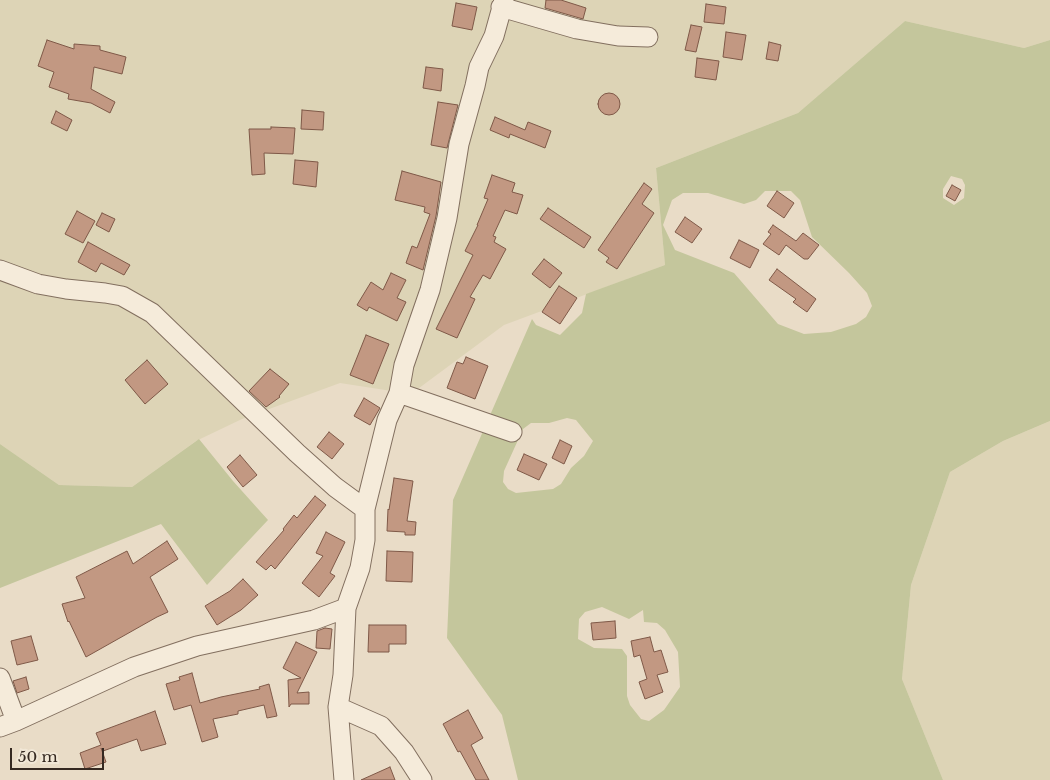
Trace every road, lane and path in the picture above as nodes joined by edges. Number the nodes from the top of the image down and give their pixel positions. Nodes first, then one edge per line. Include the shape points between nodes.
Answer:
1 (503, 3) edge
2 (648, 37) dead end
3 (0, 270) edge
4 (399, 393) junction
5 (512, 432) dead end
6 (365, 509) junction
7 (346, 608) junction
8 (0, 678) edge
9 (338, 707) junction
10 (8, 724) edge
11 (344, 780) edge
12 (422, 780) edge

1 - 2 street via 577,29
1 - 4 street via 494,36 479,67 459,144 447,218 430,290 404,365
3 - 6 street via 48,286 122,296 152,313 297,453
4 - 5 street
4 - 6 street via 387,420
6 - 7 street via 365,540 360,568
7 - 9 street via 344,675
7 - 10 street via 314,620 197,646 134,667
8 - 10 street
9 - 11 street
9 - 12 street via 381,726 404,752

